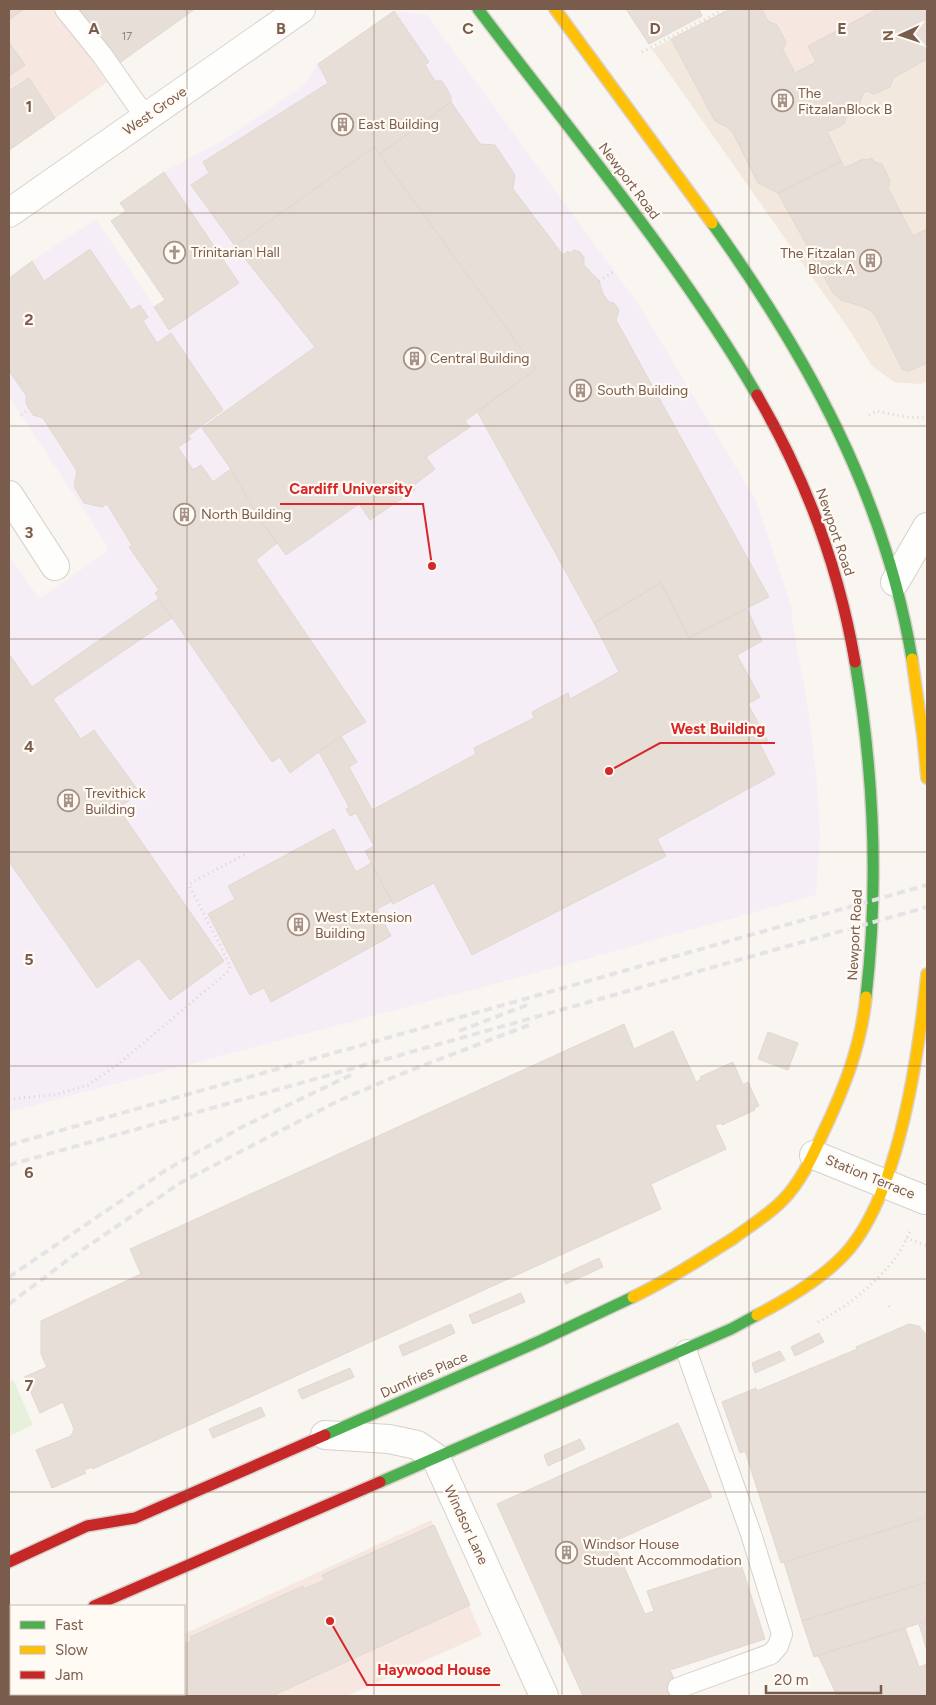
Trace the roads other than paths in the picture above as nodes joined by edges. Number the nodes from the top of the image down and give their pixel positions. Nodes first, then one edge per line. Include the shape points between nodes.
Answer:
1 (65, 9) edge
2 (301, 9) edge
3 (478, 9) edge
4 (555, 9) edge
5 (146, 118) junction
6 (9, 213) edge
7 (9, 495) edge
8 (927, 527) edge
9 (55, 566) dead end
10 (896, 582) junction
11 (927, 778) edge
12 (927, 974) edge
13 (814, 1155) junction
14 (885, 1184) junction
15 (927, 1201) edge
16 (686, 1350) junction
17 (325, 1435) junction
18 (436, 1458) junction
19 (9, 1562) edge
20 (96, 1605) edge
21 (678, 1688) dead end
22 (544, 1696) edge

1 - 5 lane
2 - 5 street, West Grove
3 - 13 main road, Newport Road via 618,191 727,346 760,400 800,477 839,589 853,648 872,785 873,931 862,1029 848,1079
4 - 10 main road via 739,260 783,328 827,406 853,462
5 - 6 street, West Grove
7 - 9 street
8 - 10 street
10 - 11 main road via 914,665
12 - 14 main road via 923,1017 906,1111
13 - 14 street, Station Terrace
13 - 17 main road, Dumfries Place via 792,1190 773,1210 714,1252 606,1312
14 - 15 street, Station Terrace
14 - 16 main road via 867,1223 845,1254 824,1273 758,1316
16 - 18 main road
16 - 21 lane via 751,1534 782,1634 771,1654
17 - 18 street via 389,1439 417,1445
17 - 19 main road, Dumfries Place via 135,1518 87,1526
18 - 20 main road
18 - 22 street, Windsor Lane

